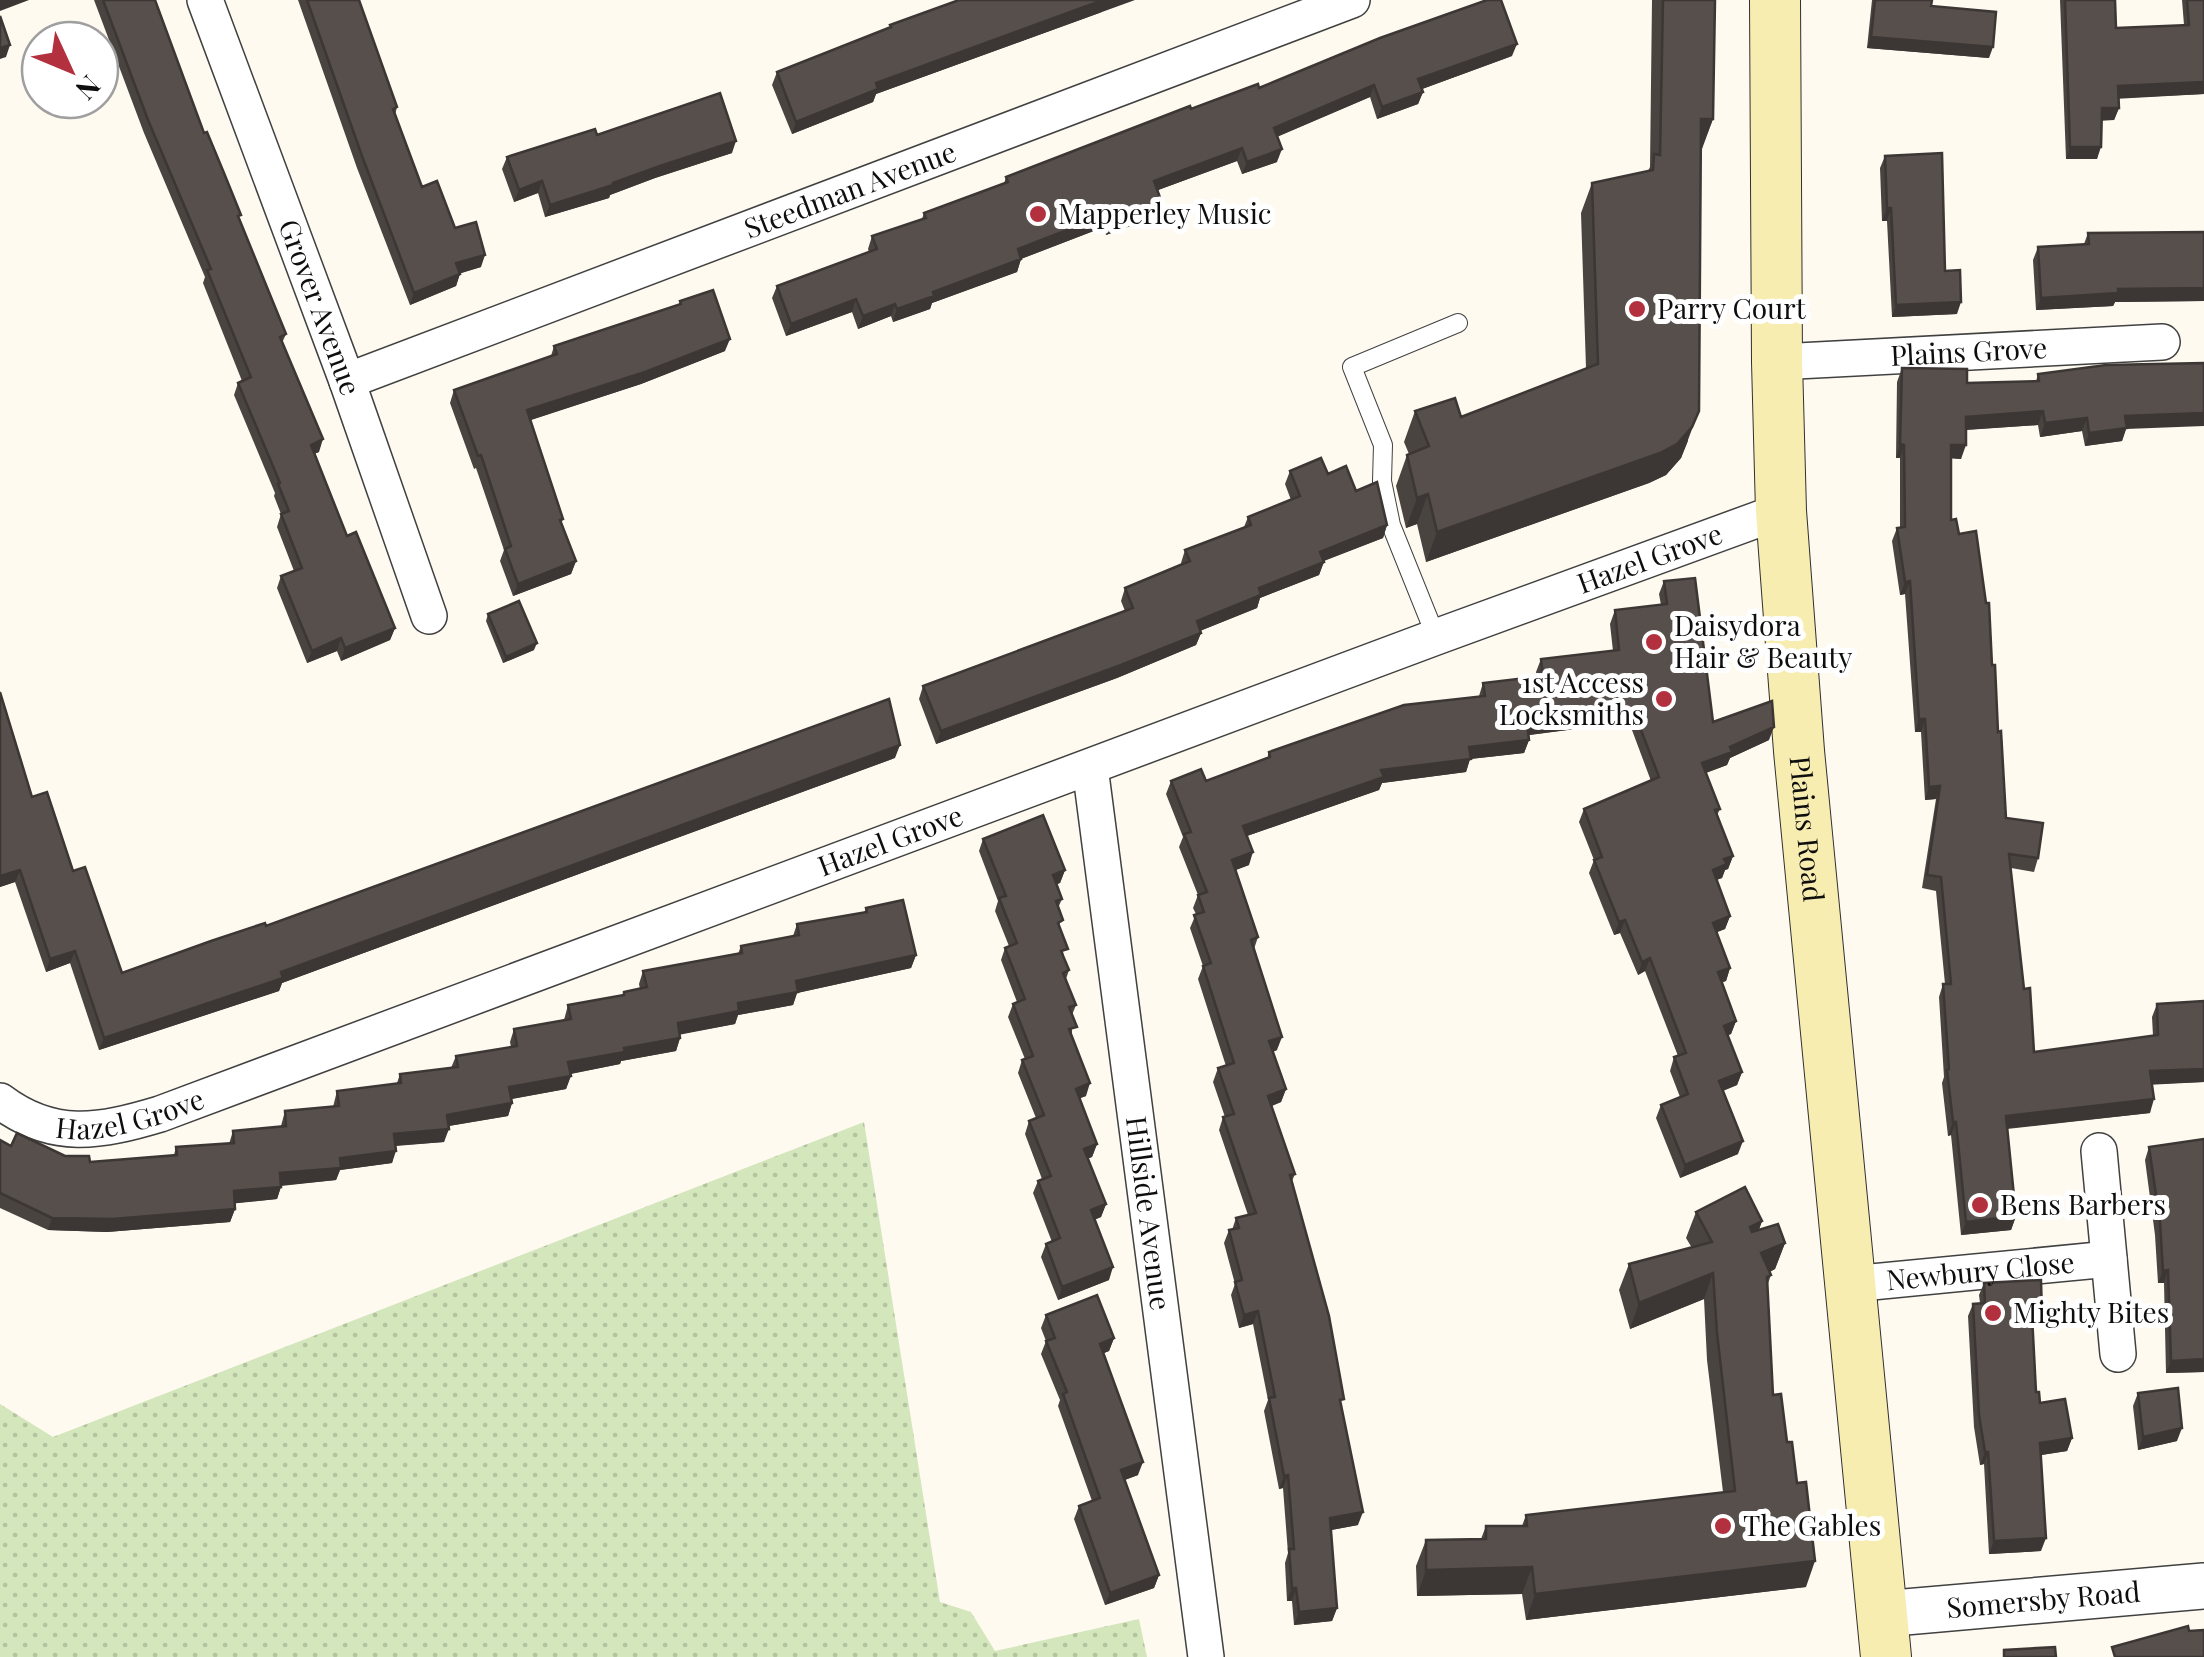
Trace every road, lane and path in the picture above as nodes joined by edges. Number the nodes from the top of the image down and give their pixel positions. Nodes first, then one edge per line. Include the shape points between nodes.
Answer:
1 (205, 0) edge
2 (1352, 0) edge
3 (1775, 0) edge
4 (1458, 323) dead end
5 (2162, 342) dead end
6 (1777, 362) junction
7 (347, 380) junction
8 (1781, 511) junction
9 (429, 616) dead end
10 (1436, 637) junction
11 (1090, 767) junction
12 (0, 1101) edge
13 (2099, 1151) dead end
14 (2109, 1259) junction
15 (1851, 1284) junction
16 (2118, 1354) dead end
17 (2204, 1586) edge
18 (1884, 1635) edge
19 (1206, 1657) edge

1 - 7 street, Grover Avenue
2 - 7 street, Steedman Avenue
3 - 6 main road, Plains Road
4 - 10 lane via 1352,367 1383,445 1391,526
5 - 6 street, Plains Grove
6 - 8 main road, Plains Road
7 - 9 street, Grover Avenue
8 - 10 street, Hazel Grove
8 - 15 main road, Plains Road
10 - 11 street, Hazel Grove
11 - 12 street, Hazel Grove via 116,1128 63,1129 20,1116
11 - 19 street, Hillside Avenue
13 - 14 street, Newbury Close
14 - 15 street, Newbury Close
14 - 16 street, Newbury Close
15 - 18 main road, Plains Road
17 - 18 street, Somersby Road

